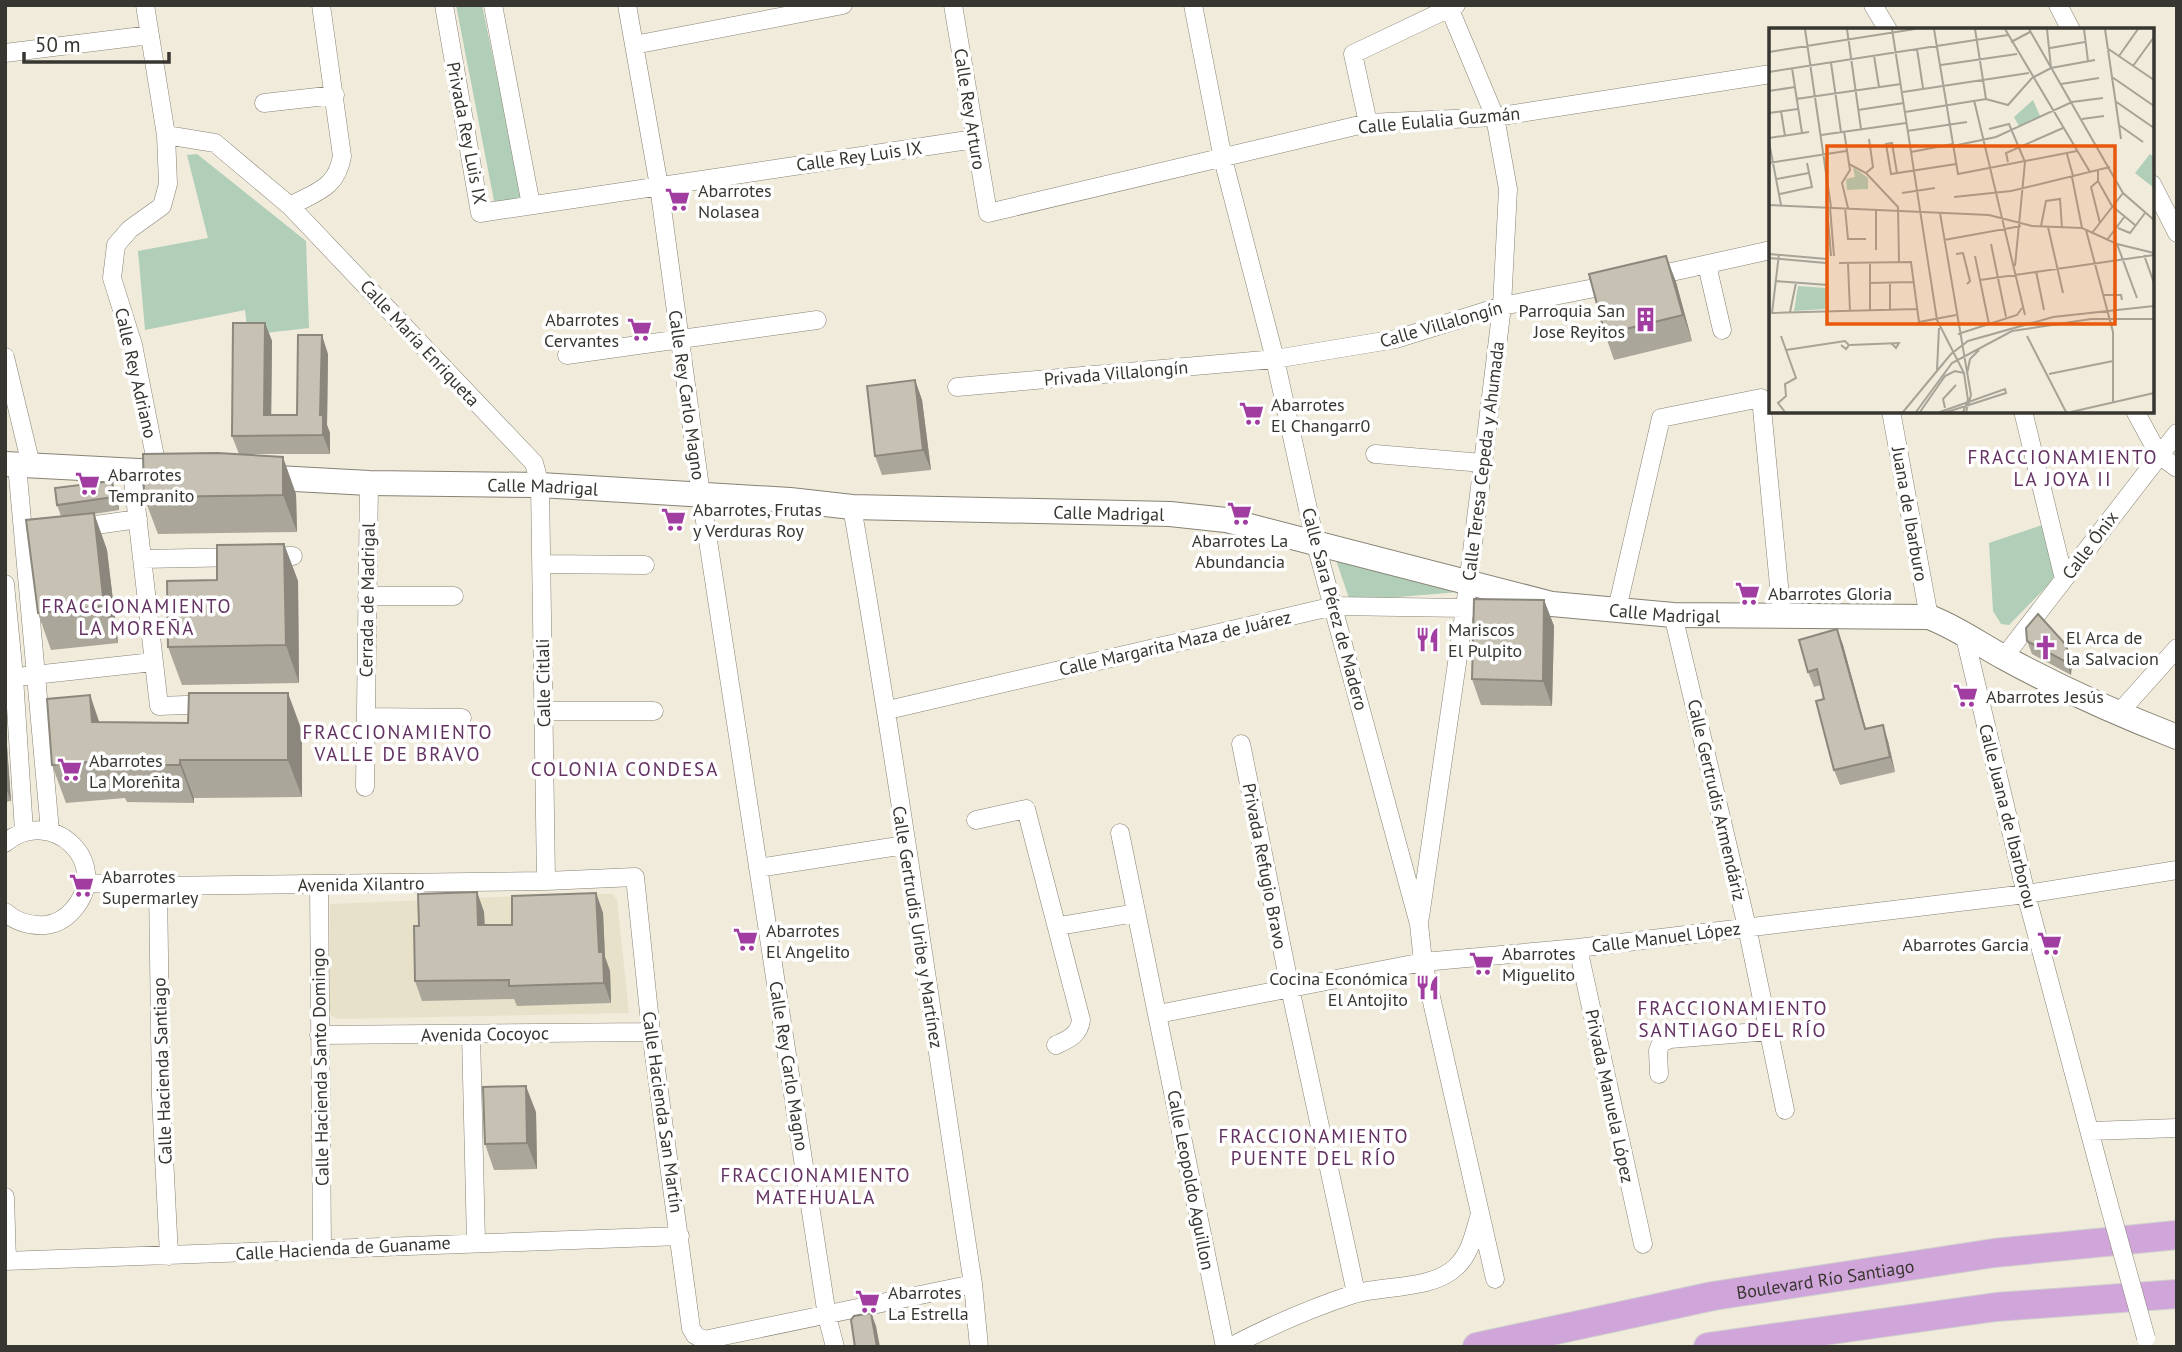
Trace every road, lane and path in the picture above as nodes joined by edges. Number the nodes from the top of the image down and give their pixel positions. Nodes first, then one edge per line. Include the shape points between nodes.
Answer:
1 (145, 5) edge
2 (321, 5) edge
3 (444, 5) edge
4 (493, 5) edge
5 (627, 5) edge
6 (842, 5) edge
7 (953, 5) edge
8 (1193, 5) edge
9 (1873, 5) edge
10 (2057, 5) edge
11 (1451, 6) edge
12 (1887, 28) edge
13 (2070, 28) edge
14 (150, 35) junction
15 (634, 45) junction
16 (5, 53) edge
17 (1769, 74) edge
18 (335, 95) junction
19 (264, 103) dead end
20 (1495, 117) junction
21 (1368, 123) junction
22 (166, 135) junction
23 (975, 139) junction
24 (1223, 159) junction
25 (659, 186) junction
26 (2154, 188) edge
27 (290, 205) junction
28 (531, 205) junction
29 (988, 213) joint
30 (2177, 233) edge
31 (1769, 250) edge
32 (1707, 265) junction
33 (1502, 306) junction
34 (817, 320) dead end
35 (1722, 330) dead end
36 (679, 340) junction
37 (568, 355) dead end
38 (5, 357) edge
39 (1275, 359) junction
40 (957, 387) dead end
41 (1891, 413) edge
42 (2023, 413) edge
43 (2136, 413) edge
44 (2177, 433) edge
45 (1375, 454) dead end
46 (2159, 455) junction
47 (1483, 463) junction
48 (17, 465) edge
49 (2177, 468) edge
50 (132, 471) junction
51 (158, 472) junction
52 (197, 474) edge
53 (237, 476) edge
54 (369, 483) junction
55 (540, 485) junction
56 (701, 495) junction
57 (852, 508) junction
58 (138, 519) junction
59 (60, 530) edge
60 (1315, 541) junction
61 (292, 556) dead end
62 (142, 559) junction
63 (541, 564) junction
64 (645, 565) dead end
65 (2064, 579) junction
66 (1468, 582) junction
67 (5, 584) edge
68 (368, 596) junction
69 (454, 596) dead end
70 (1334, 606) junction
71 (1465, 608) junction
72 (1617, 609) junction
73 (1673, 614) junction
74 (1782, 617) junction
75 (1929, 617) junction
76 (1964, 633) junction
77 (2177, 648) edge
78 (2004, 657) junction
79 (153, 662) junction
80 (36, 674) junction
81 (14, 677) junction
82 (226, 704) edge
83 (888, 710) junction
84 (544, 711) junction
85 (654, 711) dead end
86 (2118, 714) junction
87 (366, 717) junction
88 (462, 718) dead end
89 (2177, 737) edge
90 (1241, 744) dead end
91 (365, 788) dead end
92 (976, 820) dead end
93 (24, 831) junction
94 (50, 831) junction
95 (1120, 833) dead end
96 (5, 843) edge
97 (905, 845) junction
98 (758, 868) junction
99 (2177, 870) edge
100 (635, 877) joint
101 (546, 881) junction
102 (86, 883) junction
103 (319, 884) junction
104 (158, 886) junction
105 (2026, 894) junction
106 (5, 912) edge
107 (1136, 913) junction
108 (1419, 924) junction
109 (1059, 926) junction
110 (1747, 927) junction
111 (1578, 948) junction
112 (1423, 962) junction
113 (1290, 988) junction
114 (1158, 1014) junction
115 (1770, 1031) junction
116 (652, 1032) junction
117 (471, 1034) junction
118 (319, 1035) junction
119 (1056, 1045) dead end
120 (1659, 1074) dead end
121 (1785, 1110) dead end
122 (2177, 1128) edge
123 (2091, 1131) junction
124 (5, 1196) edge
125 (1480, 1211) junction
126 (2177, 1235) edge
127 (680, 1236) junction
128 (476, 1242) junction
129 (1643, 1244) dead end
130 (322, 1249) junction
131 (169, 1256) junction
132 (6, 1261) edge
133 (1495, 1279) dead end
134 (973, 1284) junction
135 (1356, 1293) junction
136 (2177, 1294) edge
137 (827, 1316) junction
138 (2147, 1343) edge
139 (835, 1347) edge
140 (979, 1347) edge
141 (1228, 1347) edge
142 (1477, 1347) edge
143 (1708, 1347) edge

1 - 14 street, Calle Rey Adriano
2 - 18 street
3 - 28 street, Privada Rey Luis IX via 480,213
4 - 28 street
5 - 15 street, Calle Rey Carlo Magno
6 - 15 street
7 - 23 street, Calle Rey Arturo
8 - 24 street, Calle Sara Pérez de Madero
9 - 12 street
10 - 13 street
11 - 20 street, Calle Teresa Cepeda y Ahumada
11 - 21 street via 1353,54
14 - 16 street
14 - 22 street, Calle Rey Adriano
15 - 25 street, Calle Rey Carlo Magno
17 - 20 street, Calle Eulalia Guzmán
18 - 19 street
18 - 27 street via 340,171 329,186
20 - 21 street, Calle Eulalia Guzmán
20 - 33 street, Calle Teresa Cepeda y Ahumada via 1508,189
21 - 24 street, Calle Eulalia Guzmán
22 - 27 street, Calle María Enriqueta via 215,144
22 - 51 street, Calle Rey Adriano via 168,184 162,206 116,245 111,278 133,345
23 - 25 street, Calle Rey Luis IX
23 - 29 street, Calle Rey Arturo
24 - 29 street, Calle Eulalia Guzmán
24 - 39 street, Calle Sara Pérez de Madero
25 - 28 street, Privada Rey Luis IX
25 - 36 street, Calle Rey Carlo Magno
26 - 30 street
27 - 55 street, Calle María Enriqueta via 534,463
31 - 32 street, Calle Villalongín
32 - 33 street, Calle Villalongín
32 - 35 street
33 - 39 street, Calle Villalongín via 1396,339
33 - 47 street, Calle Teresa Cepeda y Ahumada
34 - 36 street
36 - 37 street
36 - 56 street, Calle Rey Carlo Magno
38 - 48 street
39 - 40 street, Privada Villalongín
39 - 60 street, Calle Sara Pérez de Madero
41 - 75 street, Juana de Ibarburo
42 - 65 street
43 - 46 street
44 - 46 street, Calle Ónix
45 - 47 street
46 - 49 street
46 - 65 street, Calle Ónix
47 - 66 street, Calle Teresa Cepeda y Ahumada
48 - 50 street
48 - 80 street
50 - 51 street
50 - 58 street
51 - 52 street
53 - 54 street, Calle Madrigal
54 - 55 street, Calle Madrigal
54 - 68 street, Cerrada de Madrigal
55 - 56 street, Calle Madrigal
55 - 63 street, Calle Citlali
56 - 57 street, Calle Madrigal
56 - 98 street, Calle Rey Carlo Magno
57 - 60 street, Calle Madrigal via 1170,514 1226,520
57 - 83 street, Calle Gertrudis Uribe y Martínez
58 - 59 street
58 - 62 street
60 - 66 street, Calle Madrigal
60 - 70 street, Calle Sara Pérez de Madero
61 - 62 street
62 - 79 street
63 - 64 street
63 - 84 street, Calle Citlali
65 - 78 street, Calle Ónix
66 - 71 street, Calle Teresa Cepeda y Ahumada
66 - 72 street, Calle Madrigal via 1552,604
67 - 81 street
68 - 69 street
68 - 87 street, Cerrada de Madrigal
70 - 71 street, Calle Margarita Maza de Juárez
70 - 83 street, Calle Margarita Maza de Juárez
70 - 108 street, Calle Sara Pérez de Madero
71 - 108 street, Calle Teresa Cepeda y Ahumada
72 - 73 street, Calle Madrigal
72 - 74 street via 1661,418 1760,398
73 - 74 street, Calle Madrigal
73 - 110 street, Calle Gertrudis Armendáriz
74 - 75 street, Calle Madrigal
75 - 76 street, Calle Madrigal
76 - 78 street, Calle Madrigal
76 - 105 street, Calle Juana de Ibarborou
77 - 86 street
78 - 86 street, Calle Madrigal
79 - 80 street
79 - 82 street via 159,706
80 - 81 street
80 - 94 street
81 - 93 street
83 - 97 street, Calle Gertrudis Uribe y Martínez
84 - 85 street
84 - 101 street, Calle Citlali
86 - 89 street, Calle Madrigal
87 - 88 street
87 - 91 street, Cerrada de Madrigal
90 - 113 street, Privada Refugio Bravo
92 - 109 street via 1026,809
93 - 94 street
93 - 96 street
94 - 102 street via 78,850
95 - 107 street, Calle Leopoldo Aguillon
97 - 98 street
97 - 134 street, Calle Gertrudis Uribe y Martínez
98 - 137 street, Calle Rey Carlo Magno
99 - 105 street, Calle Manuel López
100 - 101 street, Avenida Xilantro
100 - 116 street, Calle Hacienda San Martín
101 - 103 street, Avenida Xilantro
102 - 104 street, Avenida Xilantro
102 - 106 street via 80,902 68,916 50,925 30,926
103 - 104 street, Avenida Xilantro
103 - 118 street, Calle Hacienda Santo Domingo
104 - 131 street, Calle Hacienda Santiago
105 - 110 street, Calle Manuel López
105 - 123 street, Calle Juana de Ibarborou
107 - 109 street
107 - 114 street, Calle Leopoldo Aguillon
108 - 112 street, Calle Sara Pérez de Madero
109 - 119 street via 1082,1020 1080,1030
110 - 111 street, Calle Manuel López
110 - 115 street, Calle Gertrudis Armendáriz
111 - 112 street, Calle Manuel López
111 - 129 street, Privada Manuela López
112 - 113 street, Calle Manuel López
112 - 125 street, Calle Sara Pérez de Madero
113 - 114 street, Calle Manuel López
113 - 135 street, Privada Refugio Bravo
114 - 141 street, Calle Leopoldo Aguillon
115 - 120 street via 1670,1039 1661,1043 1658,1051
115 - 121 street, Calle Gertrudis Armendáriz
116 - 117 street, Avenida Cocoyoc
116 - 127 street, Calle Hacienda San Martín
117 - 118 street, Avenida Cocoyoc
117 - 128 street
118 - 130 street, Calle Hacienda Santo Domingo
122 - 123 street
123 - 138 street, Calle Juana de Ibarborou, bridge
124 - 132 street
125 - 133 street, Calle Sara Pérez de Madero
125 - 135 street via 1469,1250 1440,1279
126 - 142 main road, Boulevard Río Santiago via 1994,1253 1713,1296
127 - 128 street, Calle Hacienda de Guaname
127 - 137 street, Calle Hacienda San Martín via 691,1328 704,1340
128 - 130 street, Calle Hacienda de Guaname
130 - 131 street, Calle Hacienda de Guaname
131 - 132 street, Calle Hacienda de Guaname
134 - 137 street
134 - 140 street, Calle Gertrudis Uribe y Martínez
135 - 141 street via 1275,1323
136 - 143 main road via 1996,1307
137 - 139 street, Calle Rey Carlo Magno

